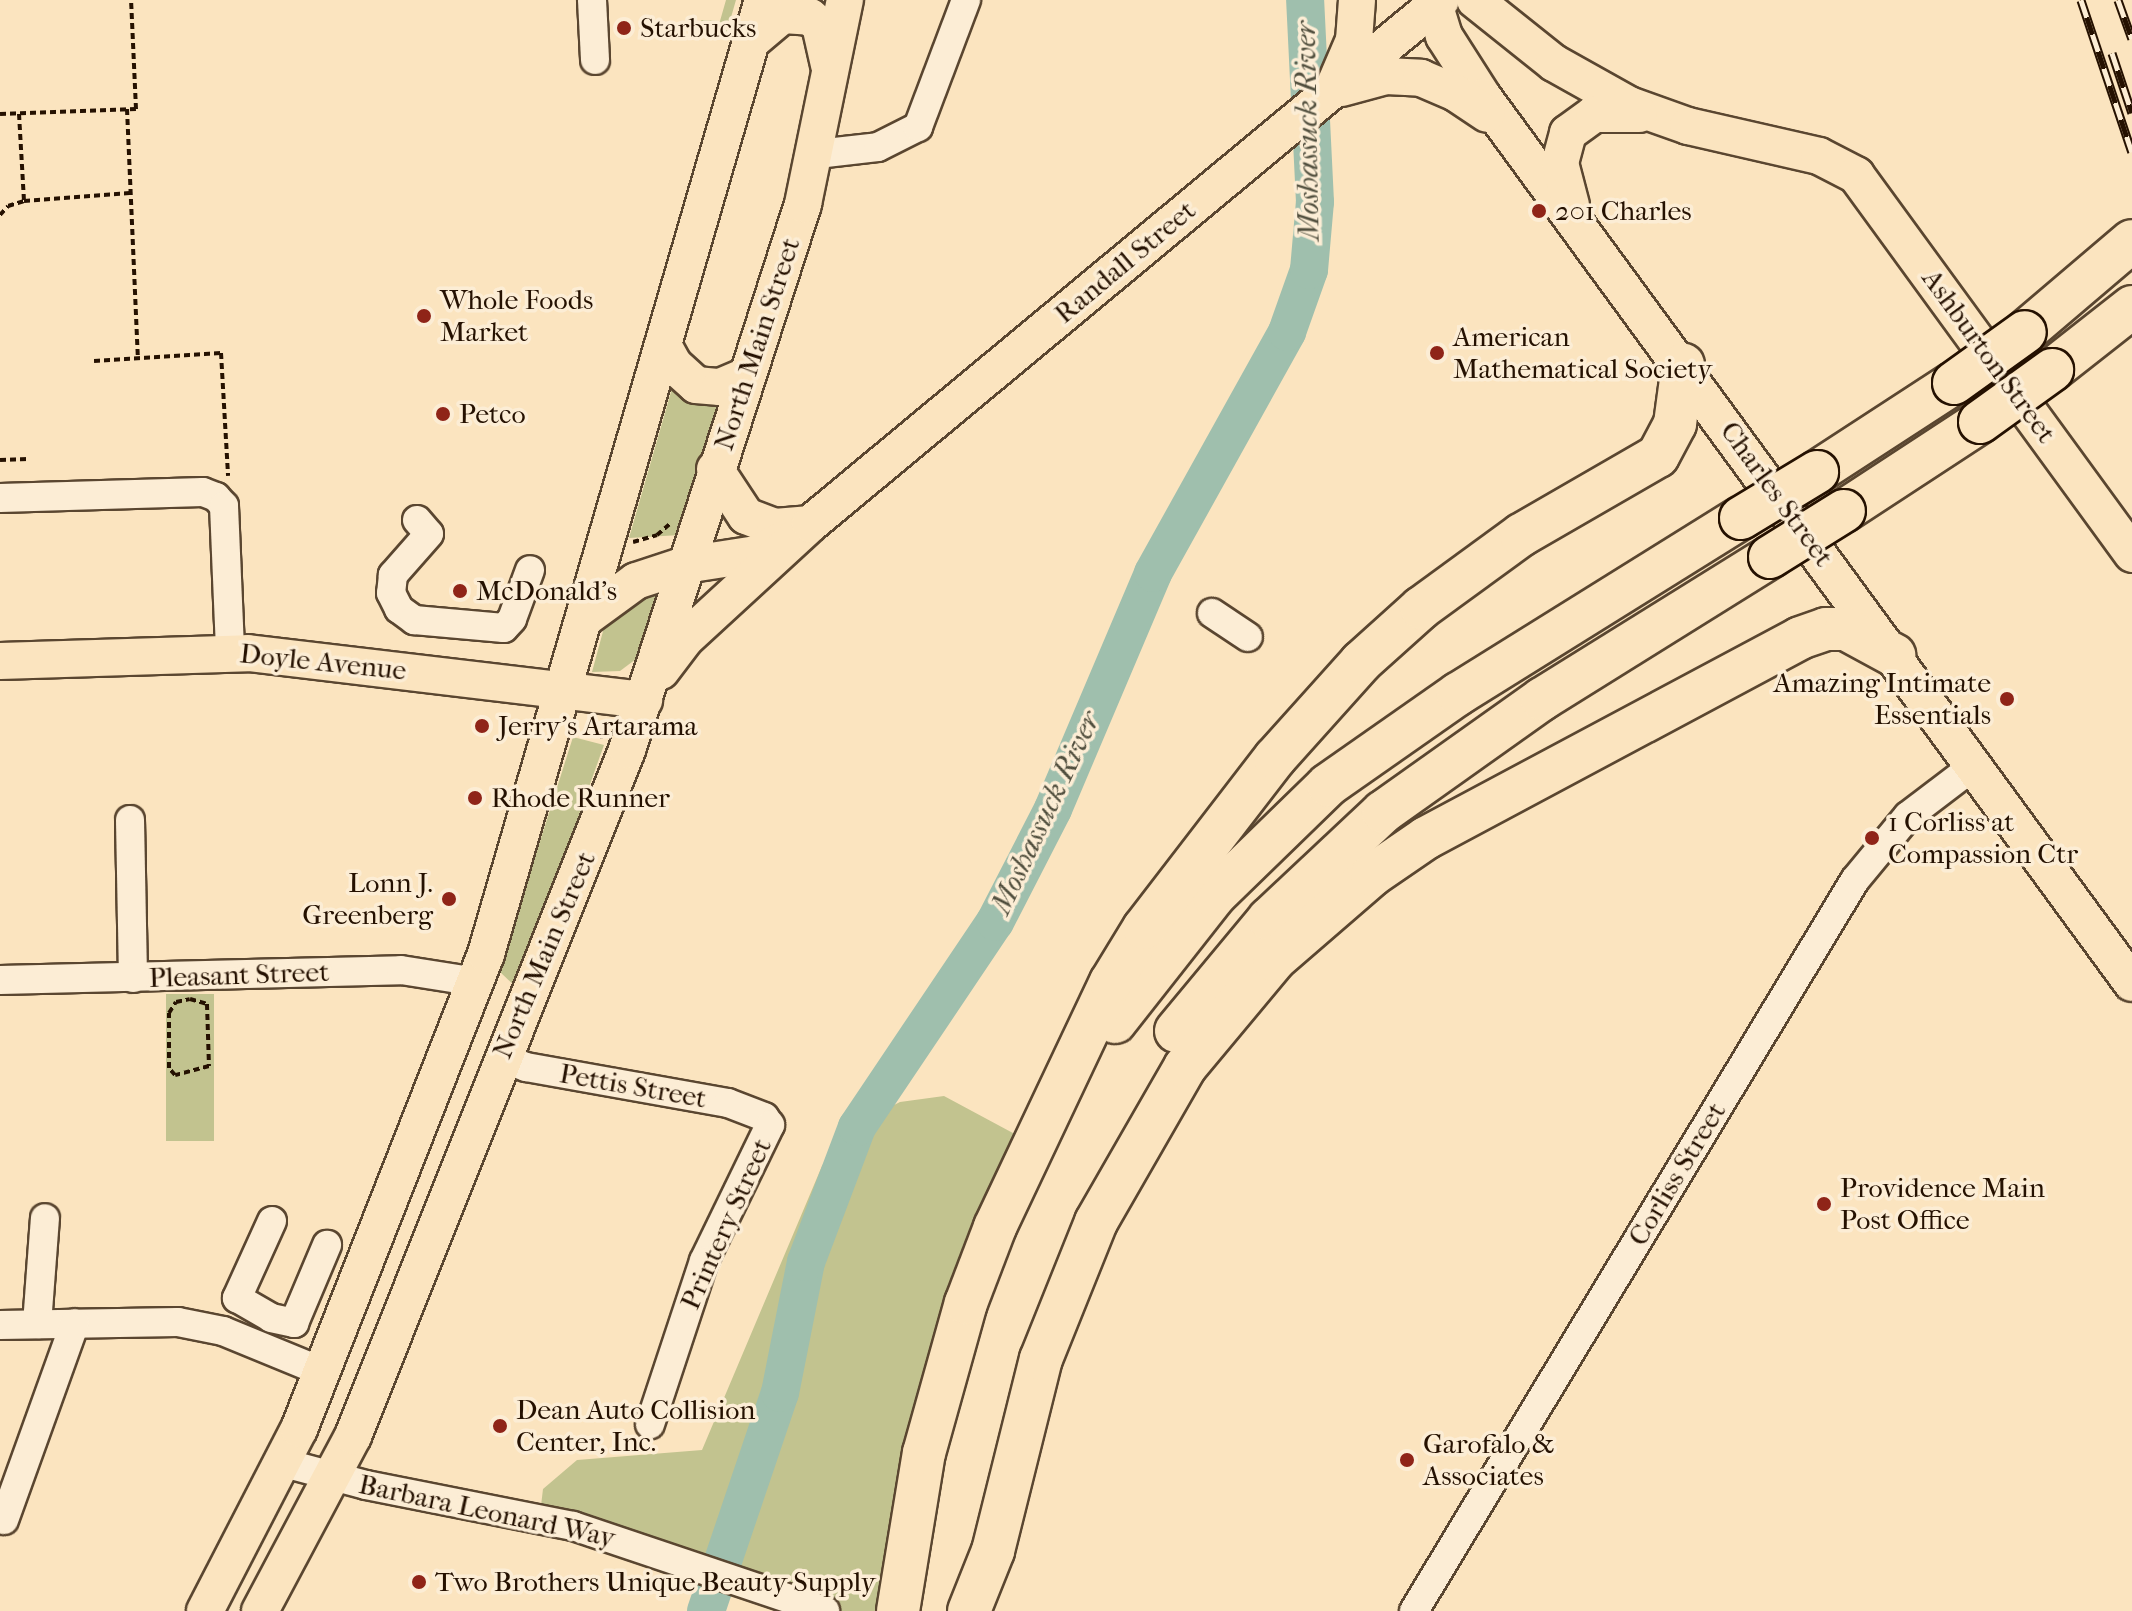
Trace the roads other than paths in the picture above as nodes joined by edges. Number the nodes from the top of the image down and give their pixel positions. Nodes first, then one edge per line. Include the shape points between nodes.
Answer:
1 (592, 0) edge
2 (763, 0) edge
3 (845, 0) edge
4 (966, 0) edge
5 (1357, 0) edge
6 (1475, 0) edge
7 (1436, 2) edge
8 (754, 39) junction
9 (595, 60) dead end
10 (830, 71) junction
11 (1326, 95) junction
12 (1661, 118) junction
13 (1508, 130) junction
14 (817, 154) junction
15 (1579, 226) junction
16 (2132, 241) edge
17 (2132, 307) edge
18 (663, 345) junction
19 (1683, 365) junction
20 (748, 375) junction
21 (715, 469) junction
22 (0, 498) edge
23 (810, 524) junction
24 (423, 527) dead end
25 (2132, 554) edge
26 (685, 565) junction
27 (530, 570) dead end
28 (1212, 613) dead end
29 (584, 619) junction
30 (1248, 637) dead end
31 (230, 652) junction
32 (1894, 655) junction
33 (0, 661) edge
34 (564, 689) junction
35 (644, 700) junction
36 (1975, 765) junction
37 (130, 820) dead end
38 (133, 978) junction
39 (0, 980) edge
40 (477, 982) junction
41 (2132, 983) edge
42 (502, 1057) junction
43 (764, 1117) joint
44 (1030, 1153) junction
45 (45, 1218) dead end
46 (272, 1221) dead end
47 (327, 1245) dead end
48 (75, 1323) junction
49 (37, 1324) junction
50 (0, 1325) edge
51 (323, 1372) junction
52 (650, 1424) dead end
53 (284, 1463) junction
54 (334, 1478) junction
55 (4, 1520) dead end
56 (205, 1611) edge
57 (260, 1611) edge
58 (825, 1611) edge
59 (898, 1611) edge
60 (959, 1611) edge
61 (969, 1611) edge
62 (1414, 1611) edge

1 - 9 street
2 - 8 main road, North Main Street
3 - 10 main road, North Main Street
4 - 14 street via 918,127 878,147
5 - 11 main road via 1350,53
6 - 12 main road via 1569,73
7 - 11 main road, Randall Street
7 - 13 main road, Charles Street via 1444,36
8 - 10 main road via 783,15 810,17 820,25
8 - 18 main road, North Main Street
10 - 14 main road, North Main Street
11 - 13 main road via 1373,78 1421,78 1456,93
11 - 23 main road, Randall Street
12 - 15 main road via 1602,113 1568,133 1560,163
12 - 25 main road, Ashburton Street via 1840,165 1873,194
13 - 15 main road, Charles Street
14 - 20 main road, North Main Street
15 - 19 main road, Charles Street
16 - 44 highway, bridge via 2025,332 1954,383 1458,694 1328,785 1242,867 1164,956
17 - 60 highway, bridge via 1980,422 1542,699 1414,787 1295,891 1193,1007 1107,1138 1041,1277 992,1428
18 - 20 main road via 674,365 696,385 720,387
18 - 29 main road, North Main Street
19 - 32 main road, Charles Street
19 - 44 highway via 1675,424 1658,456 1521,535 1421,608 1361,662 1275,758 1144,928 1111,982
20 - 21 main road, North Main Street
21 - 23 main road via 746,516 775,527
21 - 26 main road, North Main Street
22 - 31 street via 203,492 216,497 224,506
23 - 26 main road, Randall Street via 756,554
23 - 35 main road, Randall Street via 684,640
24 - 27 street via 393,575 391,593 399,609 414,620 504,628
26 - 29 main road, Randall Street via 636,581
26 - 35 main road, North Main Street
28 - 30 street
29 - 34 main road, North Main Street
31 - 33 main road, Doyle Avenue
31 - 34 main road, Doyle Avenue
32 - 36 main road, Charles Street
32 - 61 highway via 1846,629 1800,638 1426,838 1327,911 1261,973 1164,1098 1085,1246 1041,1359 993,1551
34 - 35 main road, Doyle Avenue
34 - 40 main road, North Main Street
35 - 42 main road, North Main Street via 580,874
36 - 41 main road, Charles Street
36 - 62 street, Corliss Street via 1908,816 1855,880
37 - 38 street
38 - 39 street, Pleasant Street
38 - 40 street, Pleasant Street via 401,970
40 - 51 main road, North Main Street
42 - 43 street, Pettis Street via 526,1067 728,1103
42 - 54 main road, North Main Street
43 - 52 street, Printery Street via 770,1125 704,1261
44 - 59 highway via 986,1252 943,1377 924,1453
45 - 49 street
46 - 47 street via 237,1298 271,1318 294,1323
48 - 49 street
48 - 51 street via 205,1326
48 - 55 street
49 - 50 street
51 - 53 main road, North Main Street
53 - 54 street, Barbara Leonard Way
53 - 56 main road, North Main Street
54 - 57 main road, North Main Street
54 - 58 street, Barbara Leonard Way via 573,1526

